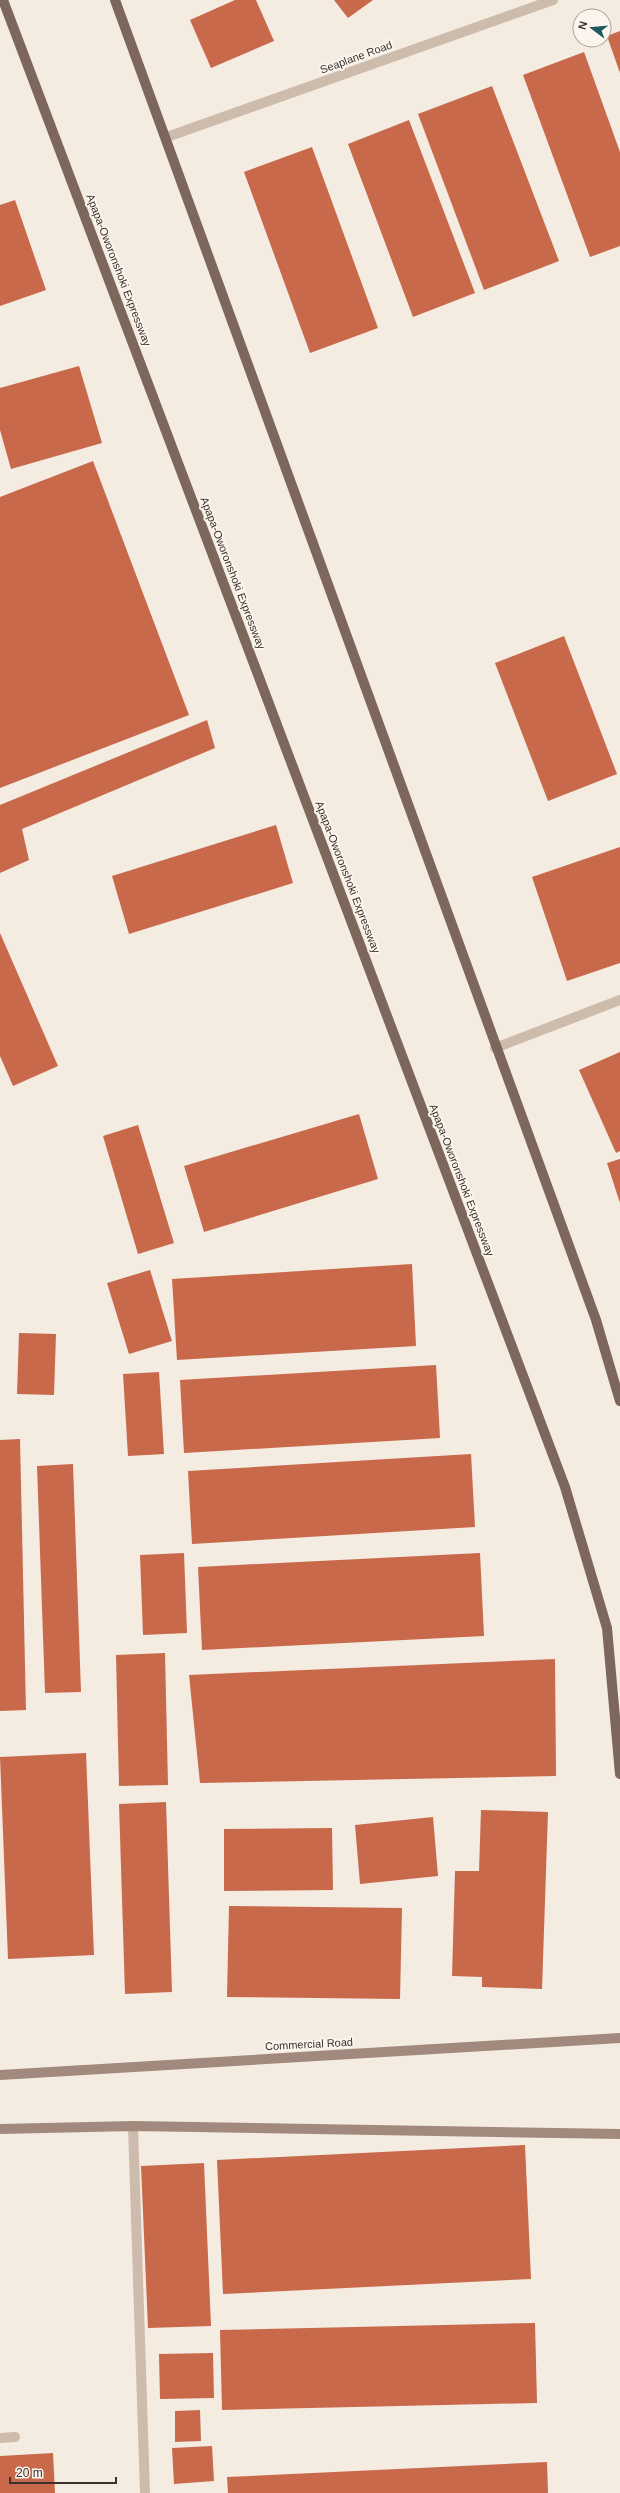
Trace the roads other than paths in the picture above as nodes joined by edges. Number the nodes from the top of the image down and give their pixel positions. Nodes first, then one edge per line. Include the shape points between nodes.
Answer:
1 (3, 0) edge
2 (115, 0) edge
3 (553, 0) edge
4 (167, 137) junction
5 (620, 1000) edge
6 (495, 1048) junction
7 (620, 1401) edge
8 (620, 1774) edge
9 (620, 2038) edge
10 (0, 2075) edge
11 (133, 2126) junction
12 (0, 2129) edge
13 (620, 2134) edge
14 (15, 2437) dead end
15 (0, 2438) edge
16 (145, 2493) edge

1 - 8 main road, Apapa-Oworonshoki Expressway via 565,1487 607,1628
2 - 4 main road
3 - 4 street, Seaplane Road
4 - 6 main road
5 - 6 street
6 - 7 main road via 596,1320
9 - 10 main road, Commercial Road
11 - 12 main road
11 - 13 main road
11 - 16 street
14 - 15 street

